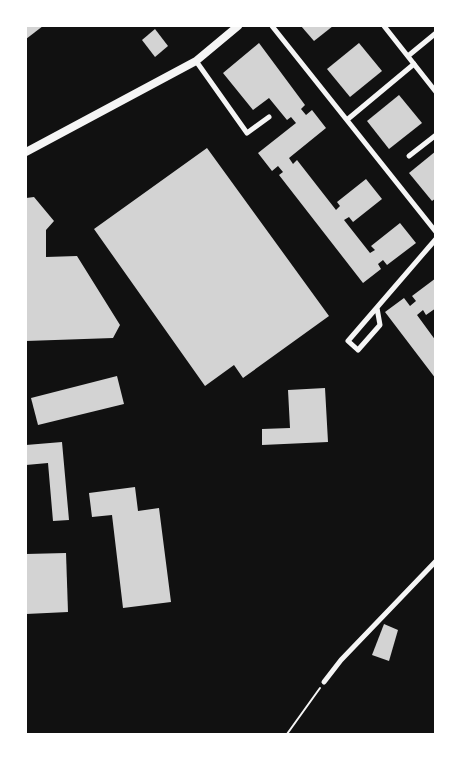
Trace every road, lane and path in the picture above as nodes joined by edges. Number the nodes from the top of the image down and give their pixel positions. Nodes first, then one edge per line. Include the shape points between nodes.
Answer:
1 (238, 26) edge
2 (272, 26) edge
3 (384, 26) edge
4 (435, 33) edge
5 (408, 56) junction
6 (196, 61) junction
7 (414, 64) junction
8 (435, 92) edge
9 (268, 117) dead end
10 (348, 119) junction
11 (435, 135) edge
12 (26, 152) edge
13 (410, 156) dead end
14 (435, 220) edge
15 (431, 225) junction
16 (435, 232) edge
17 (435, 239) edge
18 (377, 308) junction
19 (435, 561) edge
20 (324, 682) joint
21 (287, 735) edge

1 - 6 main road
2 - 10 street
3 - 5 street
4 - 5 street
5 - 7 street
6 - 9 street via 247,133
6 - 12 main road
7 - 8 street
7 - 10 street
10 - 15 street
11 - 13 street
14 - 15 street
15 - 16 street
17 - 18 street
18 - 18 street via 348,341 351,347 358,350 380,325
19 - 20 street via 340,660
20 - 21 path

